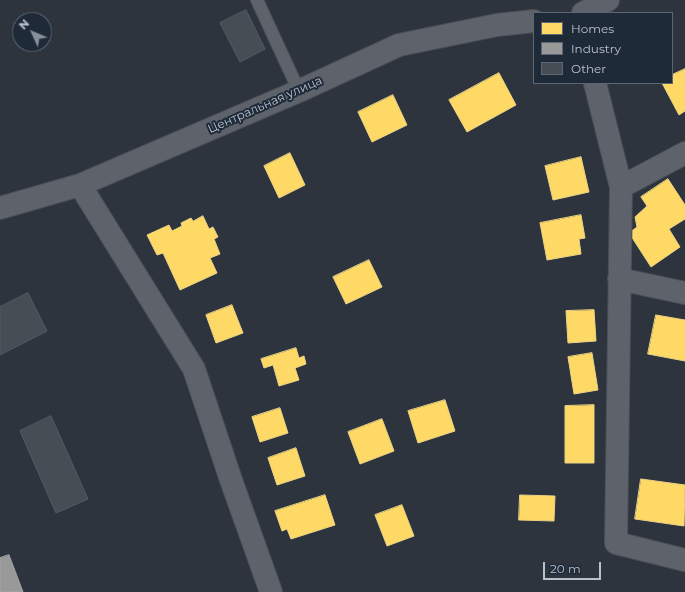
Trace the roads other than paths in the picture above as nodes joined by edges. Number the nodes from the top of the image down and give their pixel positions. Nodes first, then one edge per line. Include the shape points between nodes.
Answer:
1 (257, 0) edge
2 (608, 0) edge
3 (586, 12) edge
4 (533, 21) edge
5 (595, 84) edge
6 (299, 90) junction
7 (685, 153) edge
8 (80, 185) junction
9 (621, 187) junction
10 (0, 208) edge
11 (619, 279) junction
12 (685, 293) edge
13 (685, 560) edge
14 (270, 592) edge

1 - 6 lane
2 - 3 street
4 - 6 street, Центральная улица via 497,25 399,45
5 - 9 street
6 - 8 street, Центральная улица
7 - 9 street
8 - 10 street, Центральная улица
8 - 14 street via 194,369
9 - 11 street
11 - 12 street
11 - 13 street via 616,543

